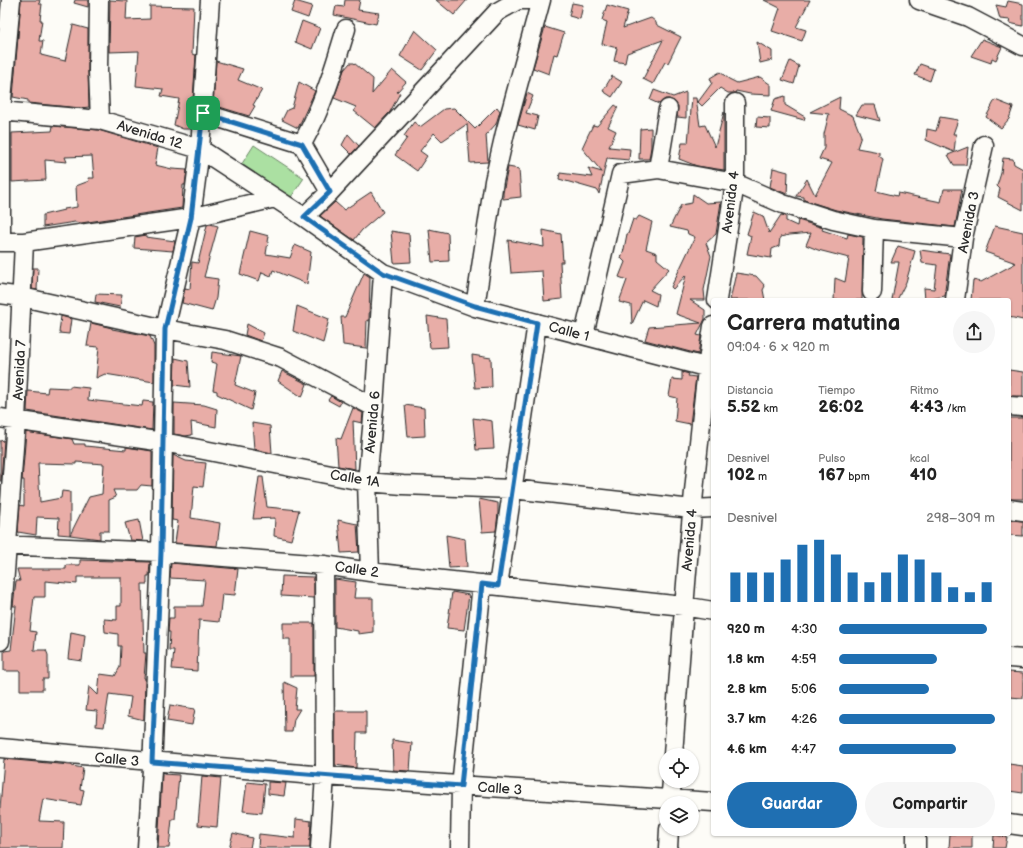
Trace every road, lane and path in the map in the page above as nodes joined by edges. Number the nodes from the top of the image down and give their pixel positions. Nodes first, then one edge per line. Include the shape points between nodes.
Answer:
1 (11, 0) edge
2 (99, 0) edge
3 (210, 0) edge
4 (541, 0) edge
5 (919, 0) edge
6 (346, 29) dead end
7 (1023, 46) edge
8 (735, 103) dead end
9 (668, 109) dead end
10 (0, 111) edge
11 (203, 113) junction
12 (100, 120) junction
13 (302, 144) junction
14 (984, 145) dead end
15 (200, 149) junction
16 (658, 169) junction
17 (735, 183) junction
18 (330, 192) junction
19 (275, 198) junction
20 (304, 217) junction
21 (191, 218) junction
22 (874, 229) junction
23 (963, 238) junction
24 (1, 242) edge
25 (24, 242) junction
26 (383, 273) junction
27 (872, 292) dead end
28 (0, 294) edge
29 (22, 297) junction
30 (717, 298) edge
31 (955, 298) edge
32 (475, 306) junction
33 (537, 323) junction
34 (165, 329) junction
35 (584, 335) junction
36 (711, 354) edge
37 (710, 368) edge
38 (1011, 406) edge
39 (374, 407) junction
40 (1023, 407) edge
41 (8, 419) edge
42 (163, 442) junction
43 (367, 482) junction
44 (512, 489) junction
45 (711, 508) edge
46 (692, 509) junction
47 (1011, 509) edge
48 (1023, 511) edge
49 (4, 545) edge
50 (161, 552) junction
51 (324, 565) junction
52 (370, 572) junction
53 (490, 585) junction
54 (683, 606) junction
55 (711, 611) edge
56 (0, 641) edge
57 (1011, 658) edge
58 (1023, 659) edge
59 (0, 748) edge
60 (673, 748) edge
61 (152, 762) junction
62 (325, 776) junction
63 (461, 786) junction
64 (659, 800) edge
65 (699, 802) edge
66 (711, 802) edge
67 (1011, 824) edge
68 (1023, 826) edge
69 (669, 836) edge
70 (916, 836) edge
71 (147, 848) edge
72 (320, 848) edge
73 (460, 848) edge
74 (668, 848) edge
75 (916, 848) edge

1 - 10 street
2 - 12 street
3 - 11 street
4 - 18 street via 518,0 497,12
4 - 32 street via 494,181
5 - 7 street via 968,17
6 - 13 street via 334,72 314,123
8 - 17 street, Avenida 4
9 - 16 street
10 - 12 street, Avenida 12
10 - 24 street
11 - 13 street
11 - 15 street
12 - 15 street, Avenida 12
13 - 18 street
14 - 23 street, Avenida 3
15 - 19 street, Avenida 12
15 - 21 street
16 - 17 street
16 - 35 street via 622,174
17 - 22 street via 783,204
17 - 30 street, Avenida 4
18 - 20 street
19 - 20 street, Avenida 12
19 - 21 street
20 - 26 street, Calle 1
21 - 25 street
21 - 34 street
22 - 23 street
22 - 27 street
23 - 31 street, Avenida 3
24 - 25 street
25 - 29 street, Avenida 7
26 - 32 street, Calle 1
26 - 39 street, Avenida 6
28 - 29 street
29 - 34 street
29 - 41 street, Avenida 7
32 - 33 street, Calle 1
33 - 35 street, Calle 1
33 - 44 street
34 - 39 street via 225,340 281,358
34 - 42 street
35 - 37 street, Calle 1
36 - 37 street, Avenida 4
37 - 46 street, Avenida 4
38 - 40 street
39 - 43 street, Avenida 6
41 - 42 street, Calle 1A
41 - 49 street, Avenida 7
42 - 43 street, Calle 1A
42 - 50 street
43 - 44 street, Calle 1A
43 - 52 street, Avenida 6
44 - 46 street, Calle 1A
44 - 53 street
45 - 46 street, Calle 1A
46 - 54 street, Avenida 4
47 - 48 street
49 - 50 street, Calle 2
49 - 56 street, Avenida 7
50 - 51 street, Calle 2
50 - 61 street
51 - 52 street, Calle 2
51 - 62 street
52 - 53 street, Calle 2
53 - 54 street, Calle 2
53 - 63 street
54 - 55 street, Calle 2
54 - 60 street, Avenida 4
57 - 58 street
59 - 61 street, Calle 3
61 - 62 street, Calle 3
61 - 71 street
62 - 63 street, Calle 3
62 - 72 street
63 - 64 street, Calle 3
63 - 73 street
65 - 66 street, Calle 3
67 - 68 street
69 - 74 street
70 - 75 street

